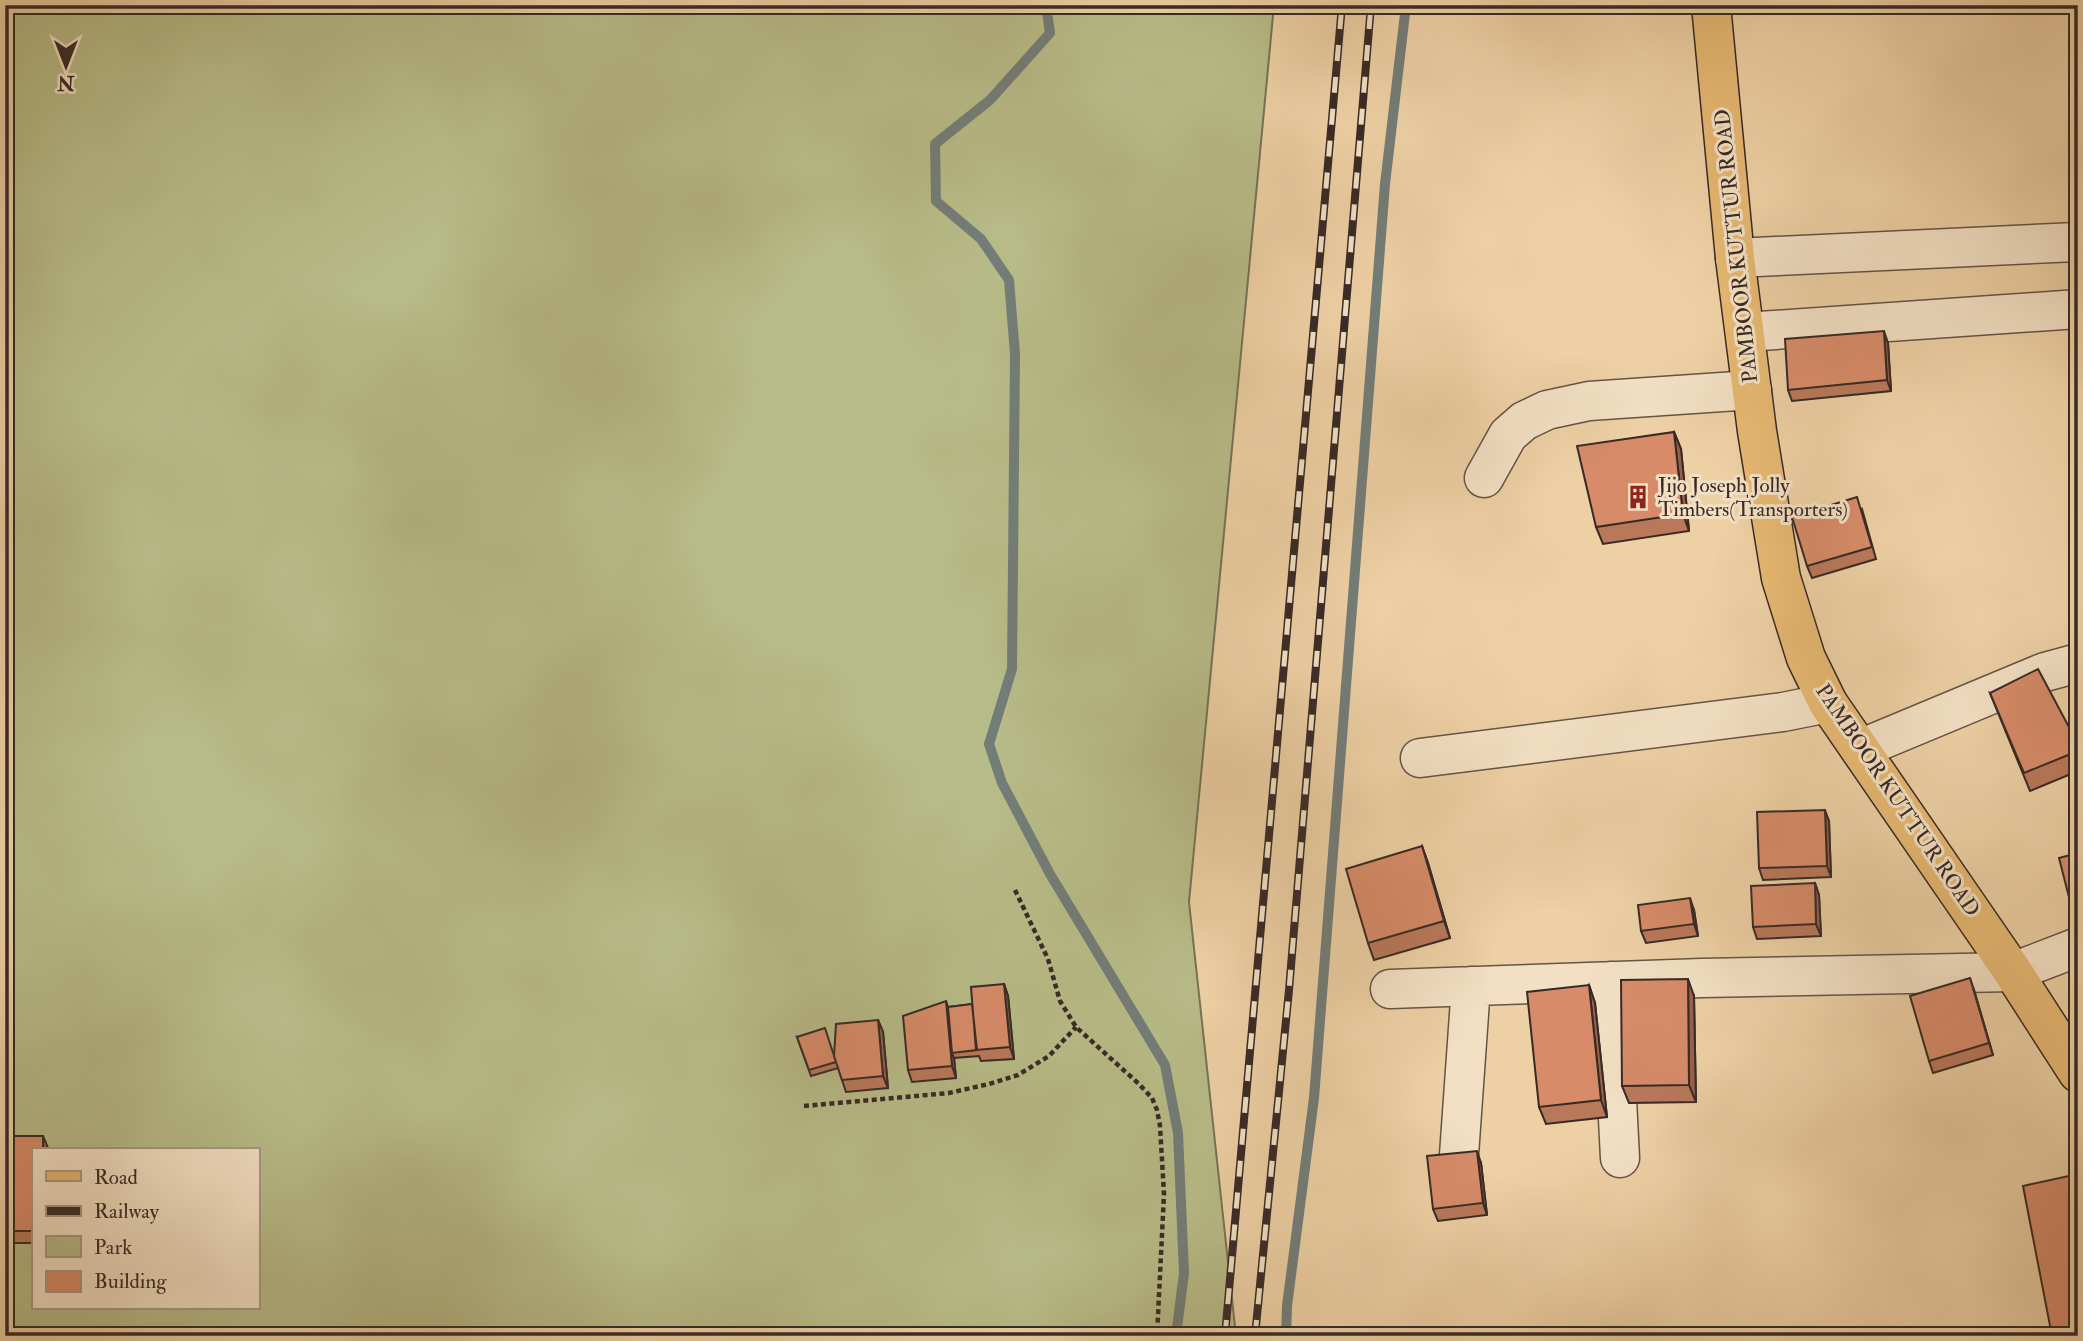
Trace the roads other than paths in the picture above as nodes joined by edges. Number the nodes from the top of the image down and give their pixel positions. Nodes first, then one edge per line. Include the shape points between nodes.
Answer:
1 (1711, 5) edge
2 (2076, 242) dead end
3 (1735, 258) junction
4 (2078, 309) edge
5 (1745, 332) junction
6 (1752, 390) junction
7 (1484, 478) dead end
8 (2078, 663) edge
9 (1828, 703) junction
10 (1860, 749) junction
11 (1420, 758) dead end
12 (2078, 947) edge
13 (2012, 972) junction
14 (1611, 981) junction
15 (1471, 986) junction
16 (1390, 989) dead end
17 (2078, 1073) edge
18 (1459, 1155) edge
19 (1620, 1158) dead end

1 - 3 main road, PAMBOOR KUTTUR ROAD
2 - 3 street
3 - 5 main road, PAMBOOR KUTTUR ROAD
4 - 5 street
5 - 6 main road, PAMBOOR KUTTUR ROAD
6 - 7 street via 1589,401 1547,410 1508,435
6 - 9 main road, PAMBOOR KUTTUR ROAD via 1781,578 1806,658
8 - 10 street via 2045,672
9 - 10 main road, PAMBOOR KUTTUR ROAD
9 - 11 street
10 - 13 main road, PAMBOOR KUTTUR ROAD
12 - 13 street
13 - 14 street
13 - 17 main road, PAMBOOR KUTTUR ROAD
14 - 15 street
14 - 19 street
15 - 16 street
15 - 18 street

